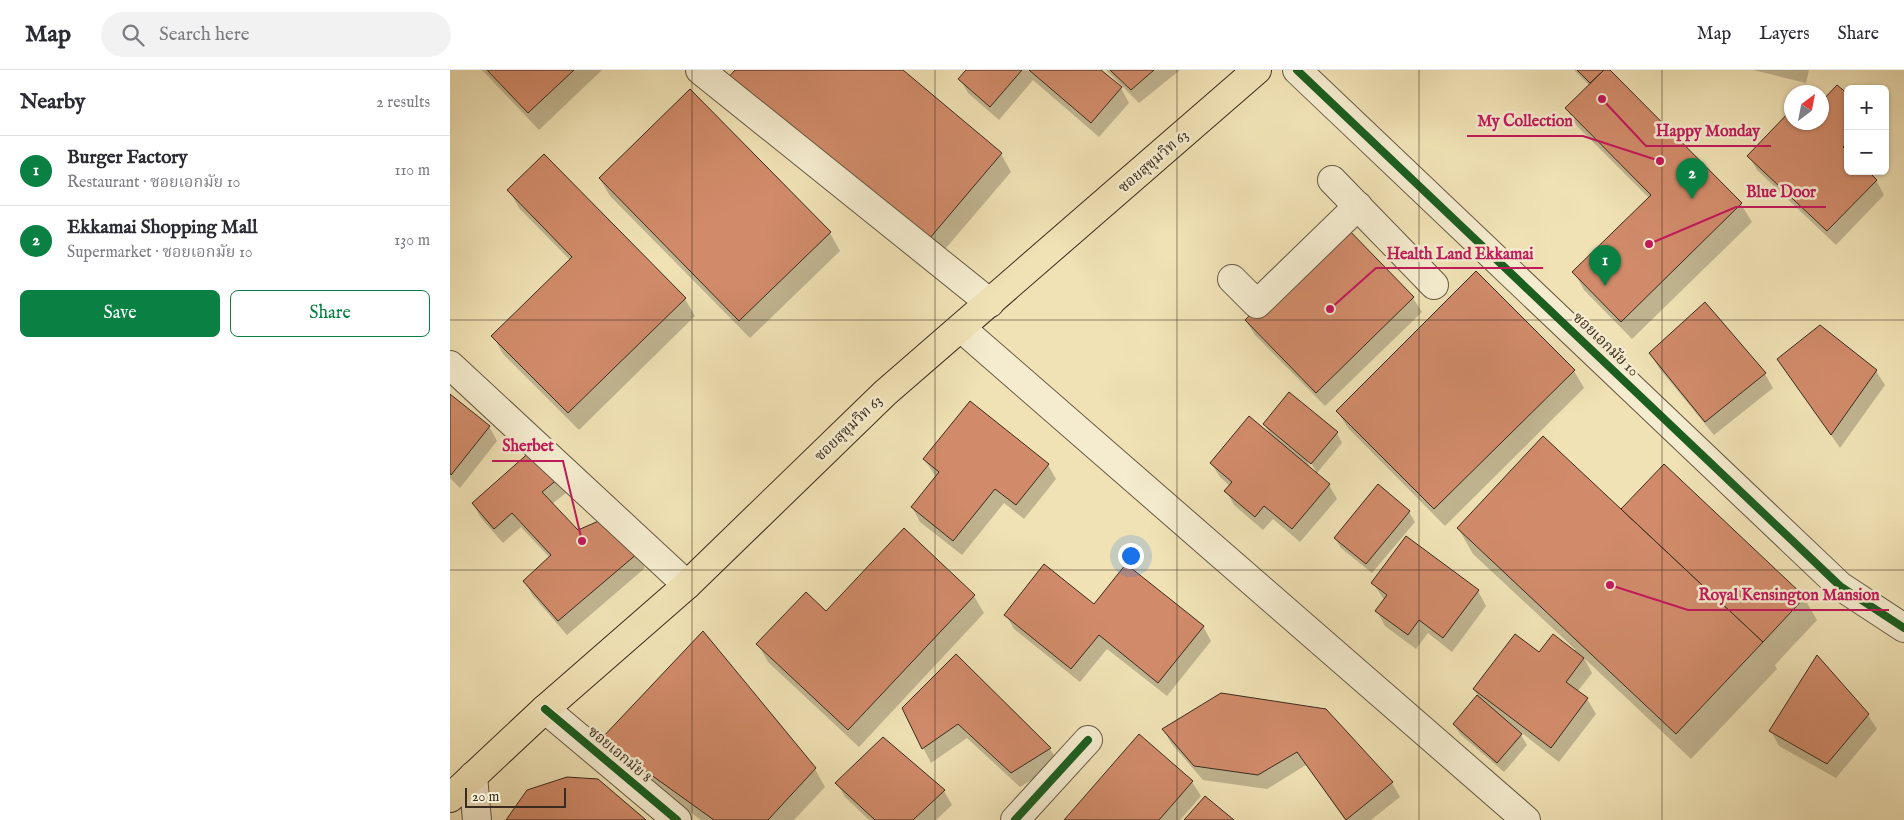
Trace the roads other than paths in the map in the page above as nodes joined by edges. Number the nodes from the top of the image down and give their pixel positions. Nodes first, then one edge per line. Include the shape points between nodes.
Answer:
1 (700, 70) edge
2 (1257, 70) edge
3 (1297, 70) edge
4 (1332, 180) dead end
5 (1358, 206) junction
6 (1232, 279) dead end
7 (1434, 285) dead end
8 (990, 302) junction
9 (961, 328) junction
10 (450, 365) edge
11 (687, 585) junction
12 (1904, 628) edge
13 (545, 709) junction
14 (1088, 740) dead end
15 (472, 776) junction
16 (450, 798) edge
17 (476, 820) edge
18 (677, 820) edge
19 (1016, 820) edge
20 (1526, 820) edge

1 - 8 street
2 - 8 main road, ซอยสุขุมวิท 63
3 - 12 street, ซอยเอกมัย 10 via 1840,586
4 - 5 street
5 - 6 street via 1257,304
5 - 7 street
8 - 9 main road, ซอยสุขุมวิท 63
9 - 11 main road, ซอยสุขุมวิท 63 via 885,393
9 - 20 street
10 - 11 street
11 - 13 main road, ซอยสุขุมวิท 63
13 - 15 main road, ซอยสุขุมวิท 63
13 - 18 street, ซอยเอกมัย 8
14 - 19 street
15 - 16 main road, ซอยสุขุมวิท 63
15 - 17 street

